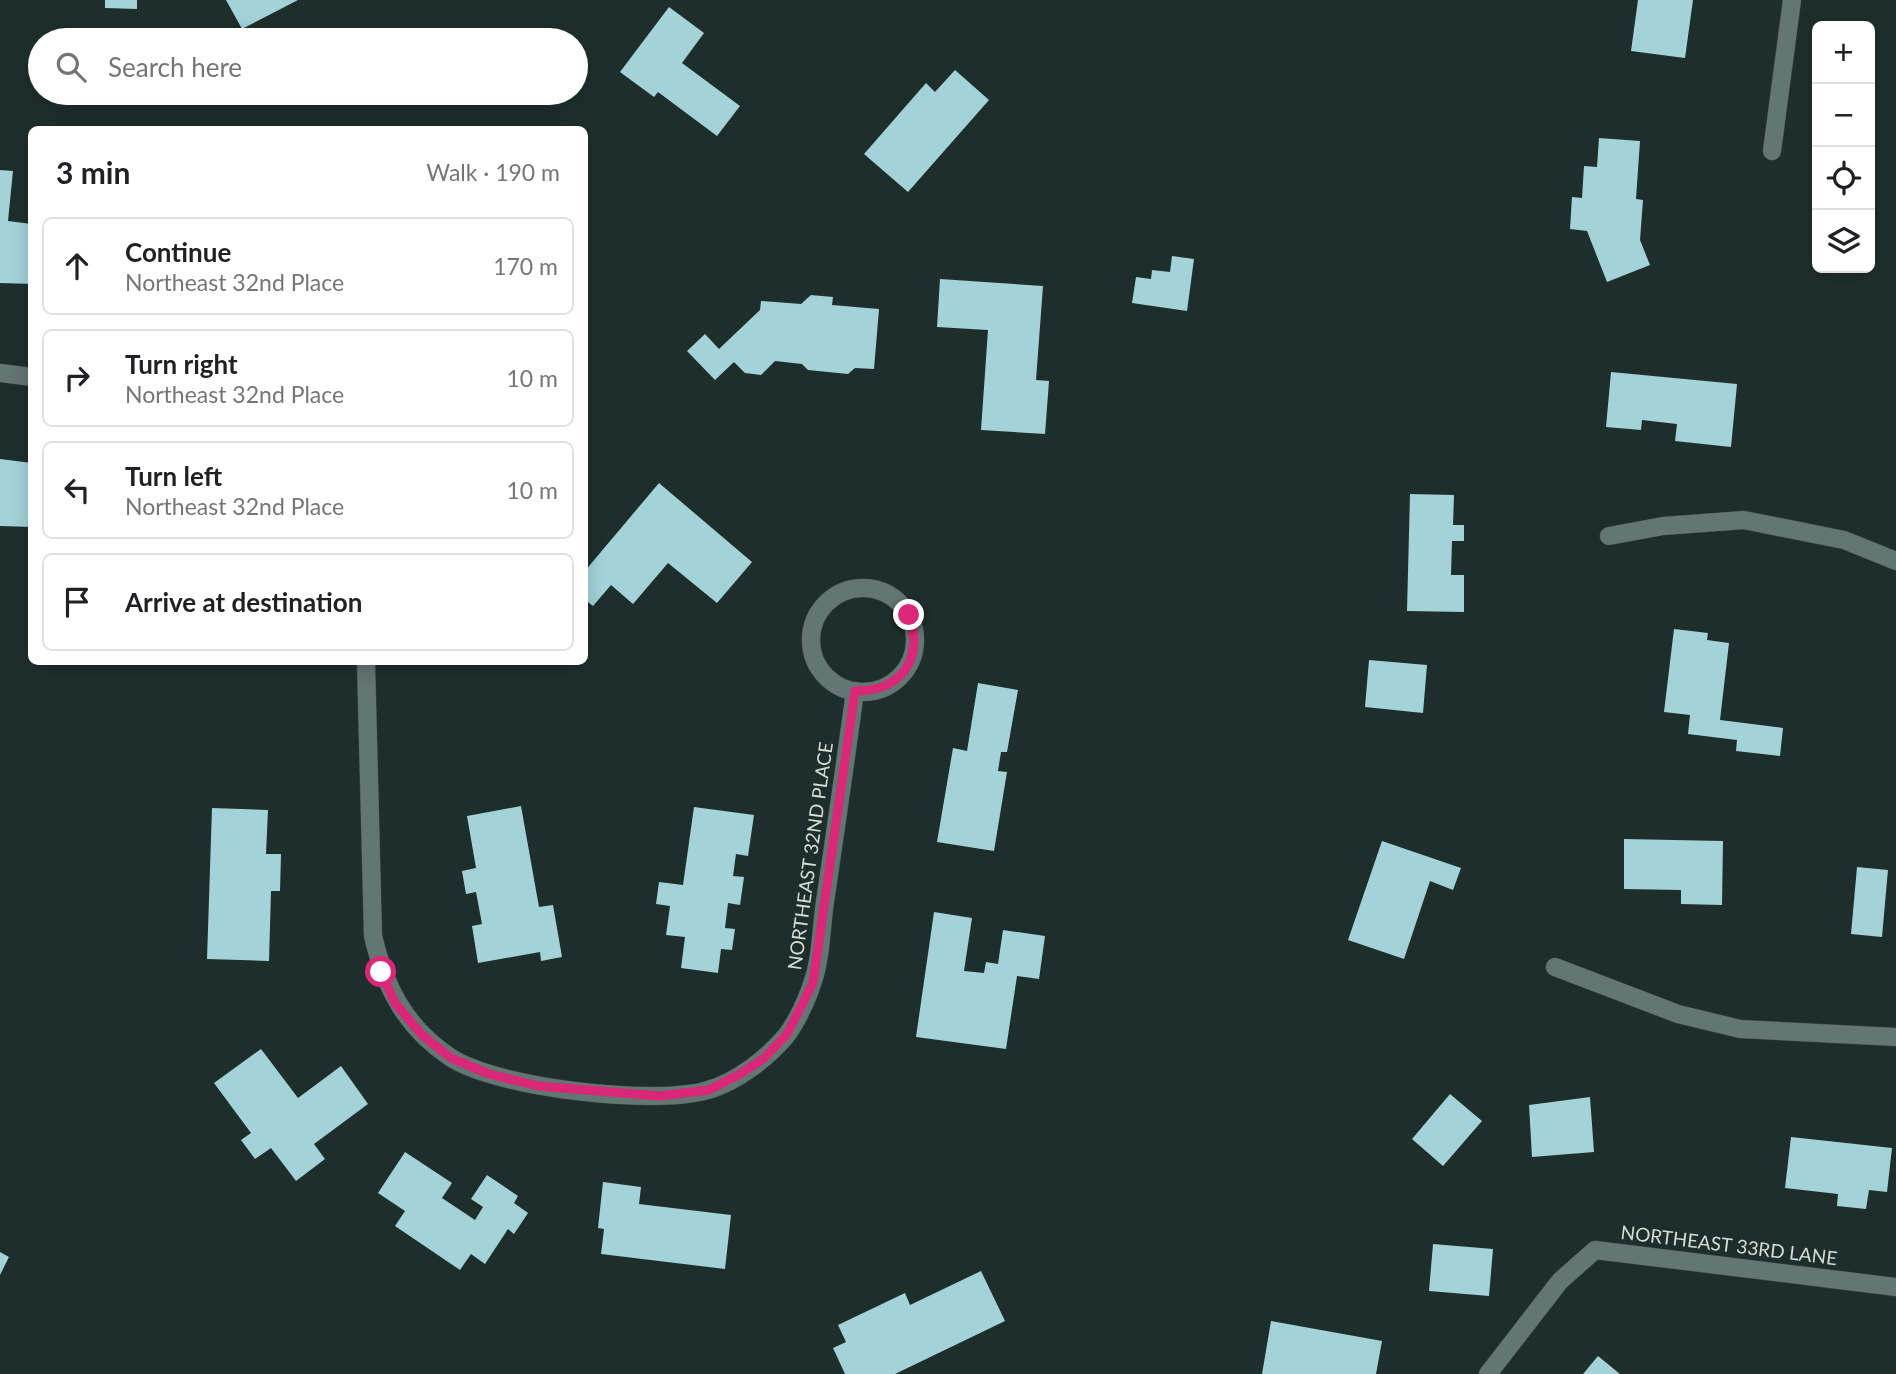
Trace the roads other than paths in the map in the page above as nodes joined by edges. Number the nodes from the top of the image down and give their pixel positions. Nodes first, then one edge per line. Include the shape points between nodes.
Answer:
1 (1792, 0) edge
2 (1772, 151) dead end
3 (0, 373) edge
4 (28, 376) edge
5 (1609, 536) dead end
6 (1896, 561) edge
7 (366, 665) edge
8 (855, 691) junction
9 (1555, 967) dead end
10 (1896, 1037) edge
11 (1896, 1287) edge
12 (1488, 1374) edge

1 - 2 street
3 - 4 street
5 - 6 street via 1663,526 1744,520 1844,540
7 - 8 street, NORTHEAST 32ND PLACE via 373,936 381,972 395,1003 422,1035 451,1058 489,1074 538,1086 659,1096 709,1090 763,1059 787,1034 813,983
8 - 8 street via 887,686 910,662 914,647 912,623 899,602 870,588 854,588 825,603 811,632 811,649 826,677
9 - 10 street via 1678,1014 1740,1029
11 - 12 street, NORTHEAST 33RD LANE via 1595,1250 1560,1281

